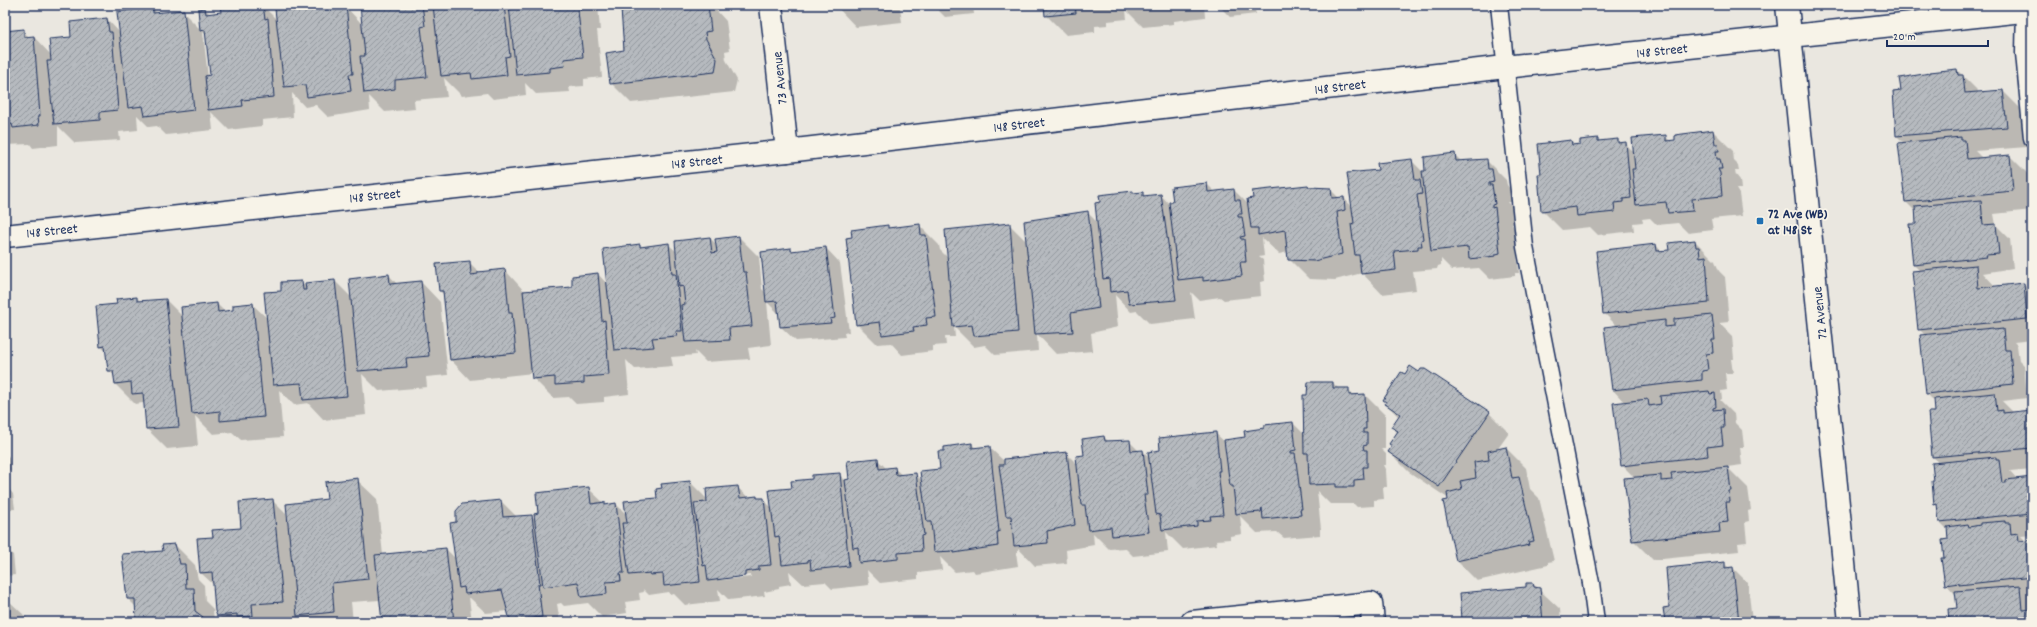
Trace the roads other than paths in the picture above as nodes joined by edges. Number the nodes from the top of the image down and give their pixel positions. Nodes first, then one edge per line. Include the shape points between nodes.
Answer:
1 (771, 5) edge
2 (1499, 5) edge
3 (1787, 5) edge
4 (2027, 9) edge
5 (1791, 36) junction
6 (1505, 67) junction
7 (2032, 138) edge
8 (787, 151) junction
9 (5, 236) edge
10 (1372, 612) edge
11 (1192, 622) edge
12 (1596, 622) edge
13 (1850, 622) edge

1 - 8 street, 73 Avenue
2 - 6 lane
3 - 5 street, 72 Avenue
4 - 5 street, 148 Street
4 - 7 lane via 2024,53
5 - 6 street, 148 Street
5 - 13 street, 72 Avenue
6 - 8 street, 148 Street
6 - 12 lane via 1525,247 1591,582
8 - 9 street, 148 Street
10 - 11 street

